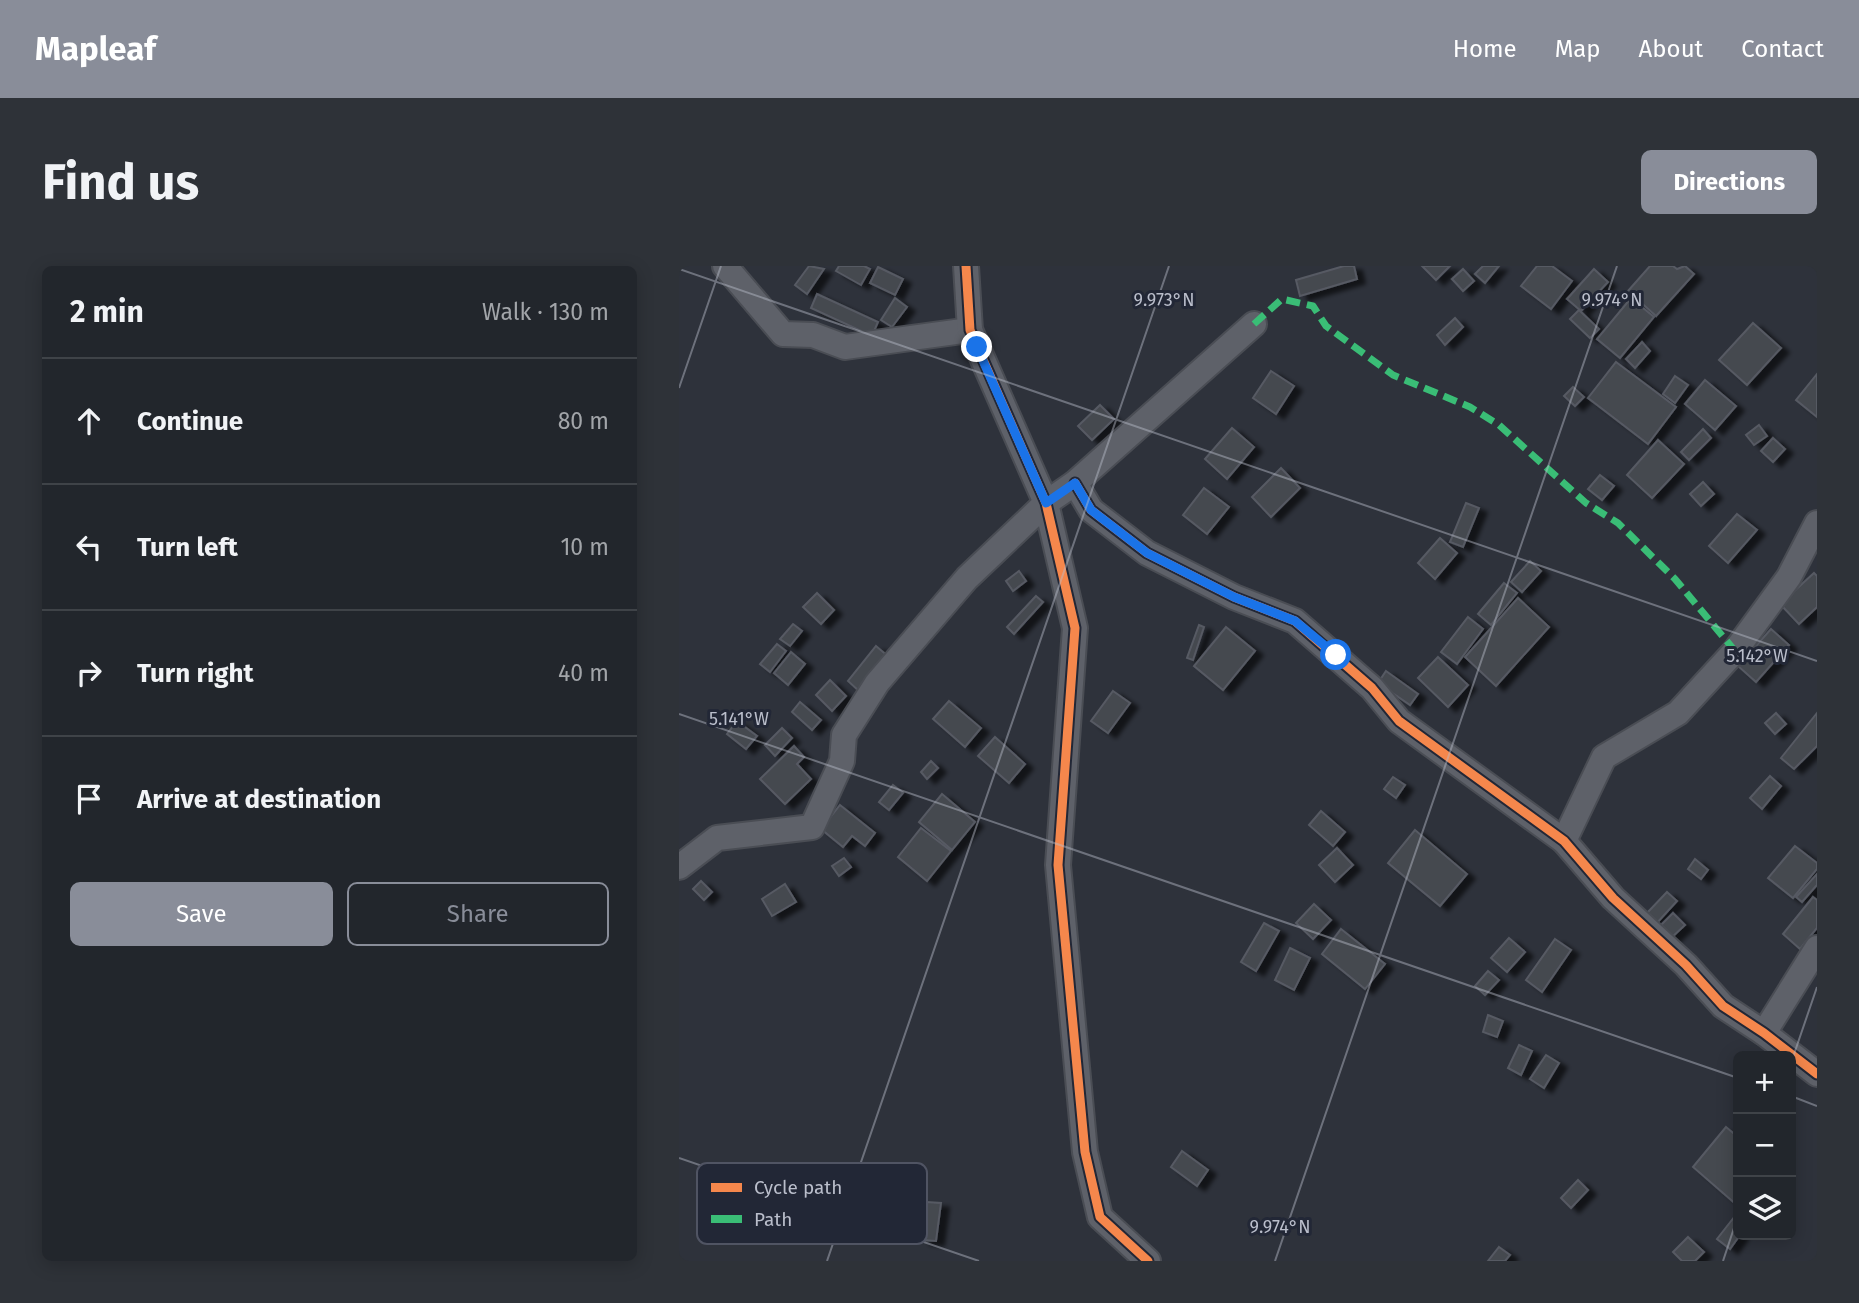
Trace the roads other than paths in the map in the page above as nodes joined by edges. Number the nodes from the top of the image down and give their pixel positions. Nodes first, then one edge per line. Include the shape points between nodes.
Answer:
1 (725, 266) edge
2 (966, 266) edge
3 (1254, 324) dead end
4 (970, 330) junction
5 (1075, 483) junction
6 (1046, 503) junction
7 (1817, 523) edge
8 (1564, 841) junction
9 (679, 867) edge
10 (1817, 948) edge
11 (1764, 1033) junction
12 (1817, 1074) edge
13 (1149, 1261) edge

1 - 4 street via 783,334 813,335 845,347
2 - 4 street
3 - 5 street
4 - 6 street
5 - 6 street
5 - 8 street via 1091,510 1147,553 1234,597 1295,621 1363,680 1399,721
6 - 9 street via 967,578 877,683 844,735 842,761 813,827 717,838
6 - 13 street via 1075,628 1058,865 1085,1152 1100,1217
7 - 8 street via 1782,587 1719,668 1678,713 1604,758
8 - 11 street via 1613,898 1723,1006
10 - 11 street
11 - 12 street

